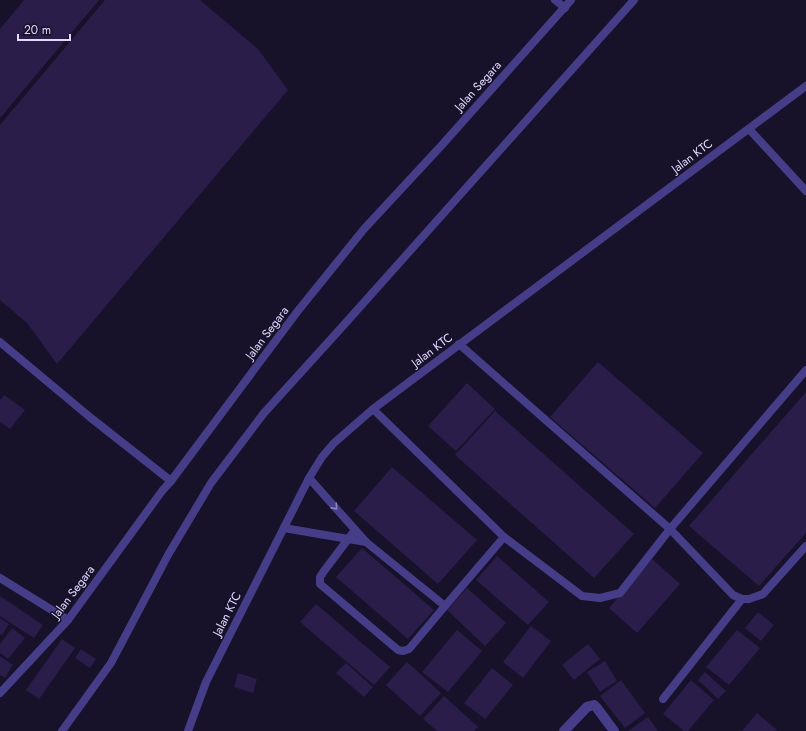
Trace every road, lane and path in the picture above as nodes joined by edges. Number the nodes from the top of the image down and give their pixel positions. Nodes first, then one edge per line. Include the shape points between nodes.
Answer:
1 (556, 0) edge
2 (571, 0) edge
3 (634, 0) edge
4 (564, 8) junction
5 (806, 86) edge
6 (749, 128) junction
7 (806, 192) edge
8 (0, 342) edge
9 (459, 344) junction
10 (806, 370) edge
11 (373, 409) junction
12 (309, 478) junction
13 (171, 481) junction
14 (284, 528) junction
15 (670, 529) junction
16 (355, 530) junction
17 (504, 537) junction
18 (348, 539) junction
19 (366, 542) junction
20 (806, 546) edge
21 (0, 578) edge
22 (742, 599) junction
23 (445, 606) junction
24 (68, 620) junction
25 (0, 693) edge
26 (663, 699) dead end
27 (62, 731) edge
28 (188, 731) edge
29 (564, 731) edge
30 (614, 731) edge

1 - 4 lane
2 - 4 lane, Jalan Segara
3 - 27 lane via 264,413 211,483 168,555 111,664
4 - 13 lane, Jalan Segara via 364,229 297,312
5 - 6 lane, Jalan KTC
6 - 7 lane
6 - 9 lane, Jalan KTC
8 - 13 lane
9 - 11 lane, Jalan KTC
9 - 15 lane
10 - 15 lane
11 - 12 lane, Jalan KTC via 334,443
11 - 17 lane
12 - 14 lane, Jalan KTC
12 -> 16 lane
13 - 24 lane, Jalan Segara
14 - 18 lane
14 - 28 lane, Jalan KTC via 206,682
15 - 17 lane via 620,593 600,598 582,596
15 - 22 lane via 733,595
16 - 18 lane
16 - 19 lane
17 - 23 lane
18 - 19 lane
18 - 23 lane via 324,571 320,584 398,650 409,649
19 - 23 lane
20 - 22 lane via 763,594
21 - 24 lane
22 - 26 lane
24 - 25 lane, Jalan Segara
29 - 30 street via 587,707 594,705

